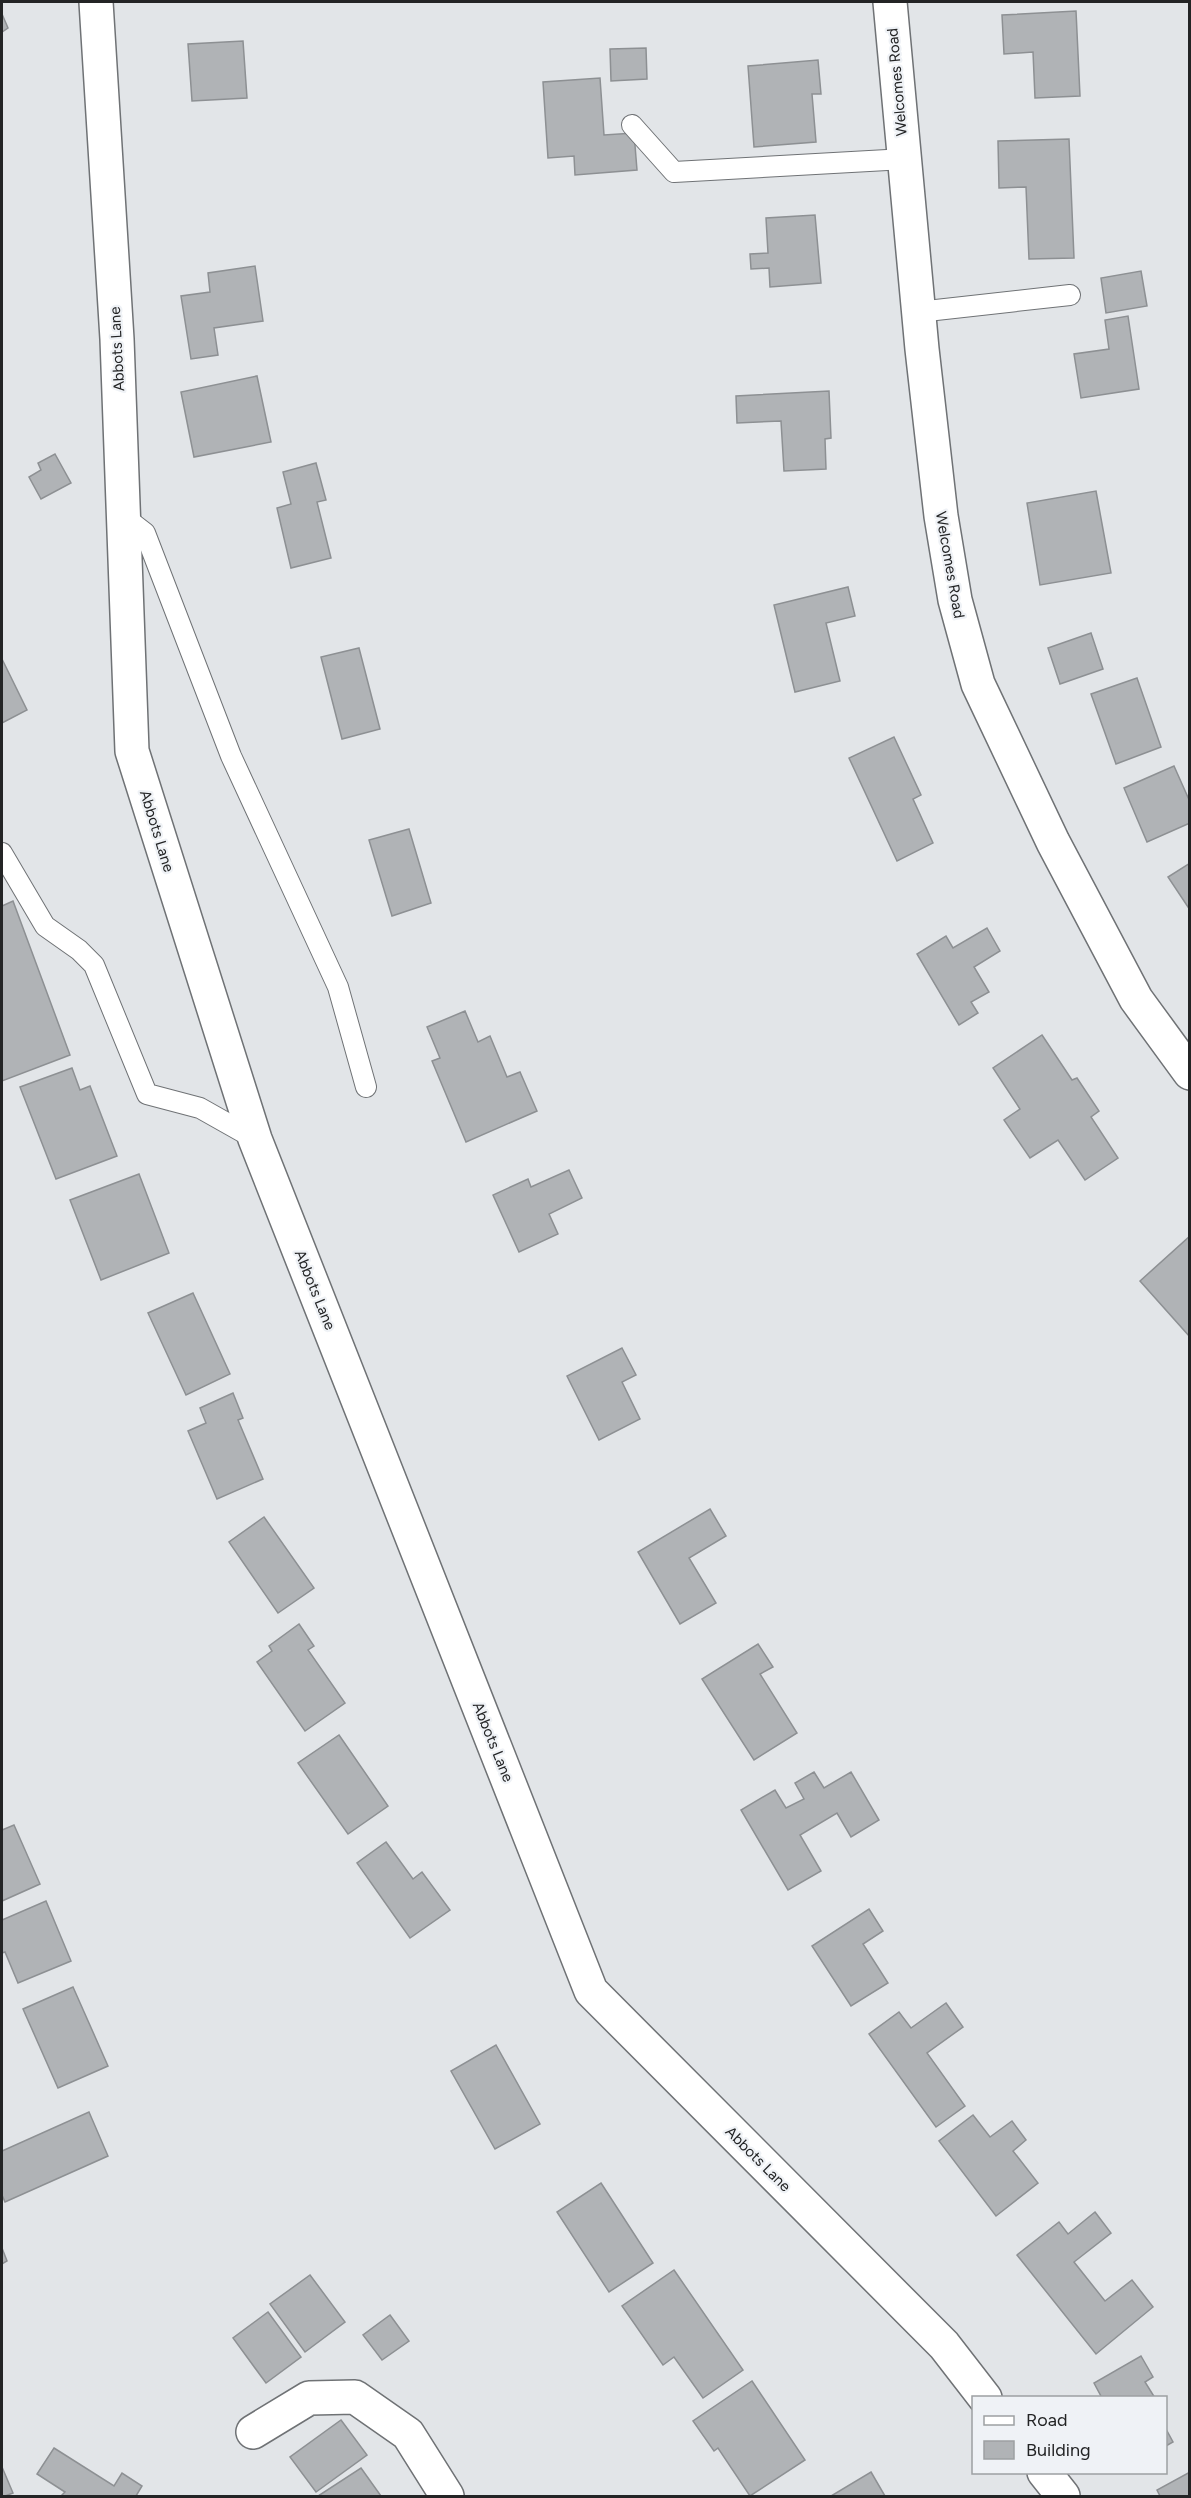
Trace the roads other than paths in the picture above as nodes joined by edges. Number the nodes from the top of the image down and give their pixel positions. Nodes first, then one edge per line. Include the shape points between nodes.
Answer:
1 (96, 2) edge
2 (890, 2) edge
3 (632, 125) dead end
4 (904, 159) junction
5 (1070, 295) dead end
6 (918, 312) junction
7 (123, 516) junction
8 (2, 854) edge
9 (1190, 1073) edge
10 (366, 1087) dead end
11 (255, 1139) junction
12 (984, 2396) edge
13 (253, 2432) dead end
14 (1046, 2474) edge
15 (447, 2496) edge
16 (1063, 2496) edge

1 - 7 street, Abbots Lane via 117,339
2 - 4 street, Welcomes Road
3 - 4 lane via 674,172
4 - 6 street, Welcomes Road
5 - 6 lane
6 - 9 street, Welcomes Road via 940,516 955,600 978,684 1053,842 1136,999
7 - 10 lane via 145,533 231,756 338,987
7 - 11 street, Abbots Lane via 132,751
8 - 11 lane via 45,927 94,965 147,1094 200,1108
11 - 12 street, Abbots Lane via 591,1991 944,2345
13 - 15 street via 309,2398 355,2397 408,2434
14 - 16 street

